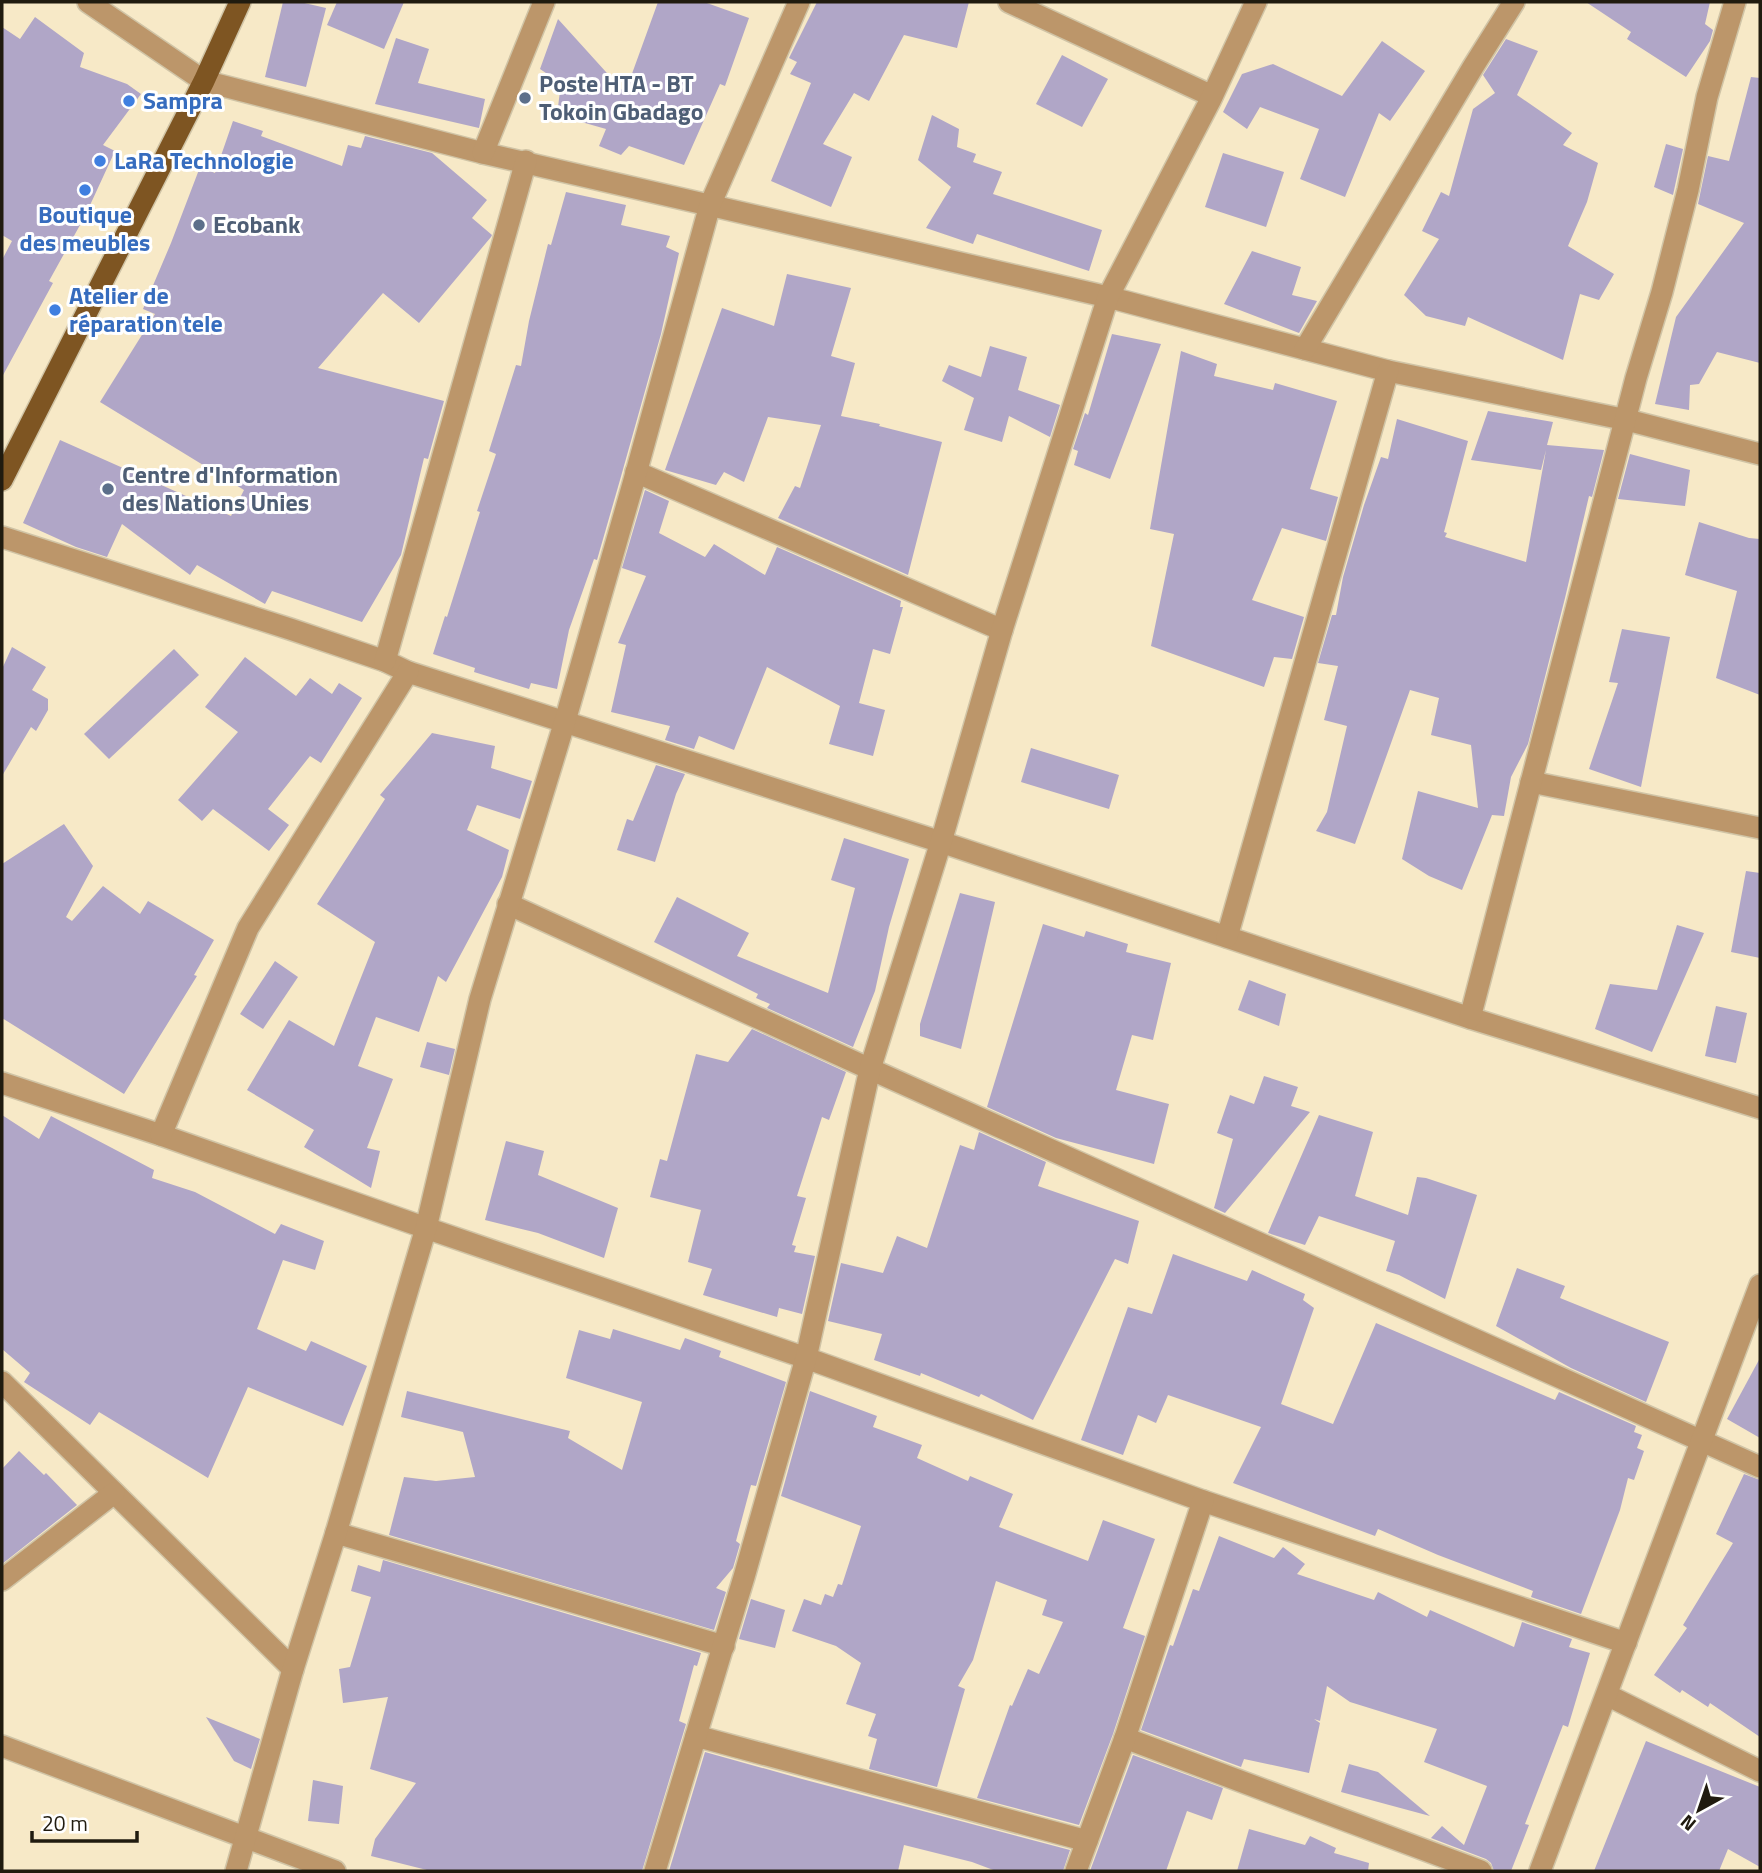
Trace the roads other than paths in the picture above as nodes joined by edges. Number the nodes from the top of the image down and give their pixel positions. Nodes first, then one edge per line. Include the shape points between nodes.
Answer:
1 (88, 2) edge
2 (240, 2) edge
3 (544, 2) edge
4 (799, 2) edge
5 (1009, 2) edge
6 (1256, 2) edge
7 (1514, 2) edge
8 (1735, 2) edge
9 (204, 81) junction
10 (1212, 96) junction
11 (483, 153) junction
12 (526, 161) junction
13 (710, 205) junction
14 (1108, 297) junction
15 (1305, 349) junction
16 (1388, 371) junction
17 (1627, 420) junction
18 (1760, 454) edge
19 (636, 472) junction
20 (2, 480) edge
21 (2, 537) edge
22 (1002, 630) junction
23 (385, 661) junction
24 (408, 672) junction
25 (565, 720) junction
26 (1531, 782) junction
27 (1760, 828) edge
28 (941, 842) junction
29 (508, 904) junction
30 (1227, 937) junction
31 (1469, 1018) junction
32 (870, 1069) junction
33 (2, 1083) edge
34 (1760, 1108) edge
35 (161, 1135) junction
36 (426, 1228) junction
37 (1760, 1285) edge
38 (806, 1358) junction
39 (2, 1381) edge
40 (1702, 1439) junction
41 (1760, 1467) edge
42 (114, 1493) junction
43 (1203, 1501) junction
44 (337, 1532) junction
45 (2, 1580) edge
46 (1626, 1643) junction
47 (724, 1646) junction
48 (293, 1669) junction
49 (1607, 1695) junction
50 (696, 1736) junction
51 (1125, 1738) junction
52 (2, 1746) edge
53 (1760, 1771) edge
54 (246, 1839) junction
55 (1087, 1841) junction
56 (236, 1871) edge
57 (335, 1871) edge
58 (655, 1871) edge
59 (1076, 1871) edge
60 (1480, 1871) edge
61 (1540, 1871) edge

1 - 9 street
2 - 9 main road
3 - 11 street
4 - 13 street
5 - 10 street
6 - 10 street
7 - 15 street
8 - 17 street
9 - 11 street
9 - 20 main road
10 - 14 street
11 - 12 street
12 - 13 street
12 - 23 street
13 - 14 street
13 - 19 street
14 - 15 street
14 - 22 street
15 - 16 street
16 - 17 street
16 - 30 street
17 - 18 street
17 - 26 street
19 - 22 street
19 - 25 street
21 - 23 street
22 - 28 street
23 - 24 street
24 - 25 street
24 - 35 street via 248,928
25 - 28 street
25 - 29 street
26 - 27 street
26 - 31 street
28 - 30 street
28 - 32 street
29 - 32 street
29 - 36 street
30 - 31 street
31 - 34 street
32 - 38 street
32 - 40 street
33 - 35 street
35 - 36 street
36 - 38 street
36 - 44 street
37 - 40 street
38 - 43 street
38 - 47 street
39 - 42 street
40 - 41 street
40 - 46 street
42 - 45 street
42 - 48 street
43 - 46 street
43 - 51 street
44 - 47 street
44 - 48 street
46 - 49 street
47 - 50 street
48 - 54 street
49 - 53 street
49 - 61 street
50 - 55 street
50 - 58 street
51 - 55 street
51 - 60 street
52 - 54 street
54 - 56 street
54 - 57 street
55 - 59 street

